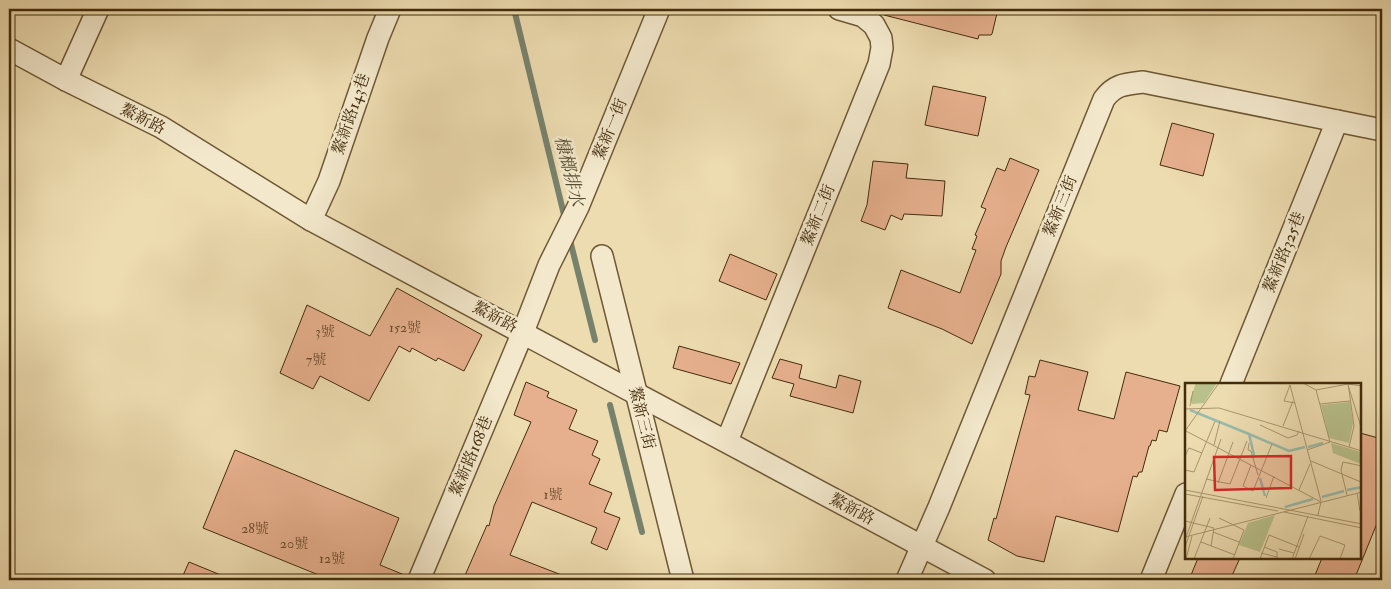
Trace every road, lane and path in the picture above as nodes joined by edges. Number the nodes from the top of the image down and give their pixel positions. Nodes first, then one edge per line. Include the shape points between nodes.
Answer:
1 (98, 9) edge
2 (390, 9) edge
3 (660, 9) edge
4 (839, 9) edge
5 (9, 49) edge
6 (66, 80) junction
7 (1337, 121) junction
8 (1382, 130) edge
9 (311, 220) junction
10 (602, 256) dead end
11 (523, 332) junction
12 (1231, 383) edge
13 (636, 393) junction
14 (727, 441) junction
15 (1185, 496) edge
16 (922, 546) junction
17 (419, 580) edge
18 (683, 580) edge
19 (907, 580) edge
20 (985, 580) edge
21 (1151, 580) edge

1 - 6 street
2 - 9 street, 鰲新路143巷 via 329,181
3 - 11 street, 鰲新一街
4 - 14 street, 鰲新二街 via 864,16 874,25 882,43 879,64
5 - 6 street, 鰲新路
6 - 9 street, 鰲新路 via 160,127
7 - 8 street, 鰲新三街
7 - 12 street, 鰲新路325巷
7 - 16 street, 鰲新三街 via 1143,82 1121,84 1104,98
9 - 11 street, 鰲新路
10 - 13 street, 鰲新三街
11 - 13 street, 鰲新路
11 - 17 street, 鰲新路168巷
13 - 14 street, 鰲新路
13 - 18 street, 鰲新三街
14 - 16 street, 鰲新路
15 - 21 street
16 - 19 street, 鰲新三街
16 - 20 street, 鰲新路

